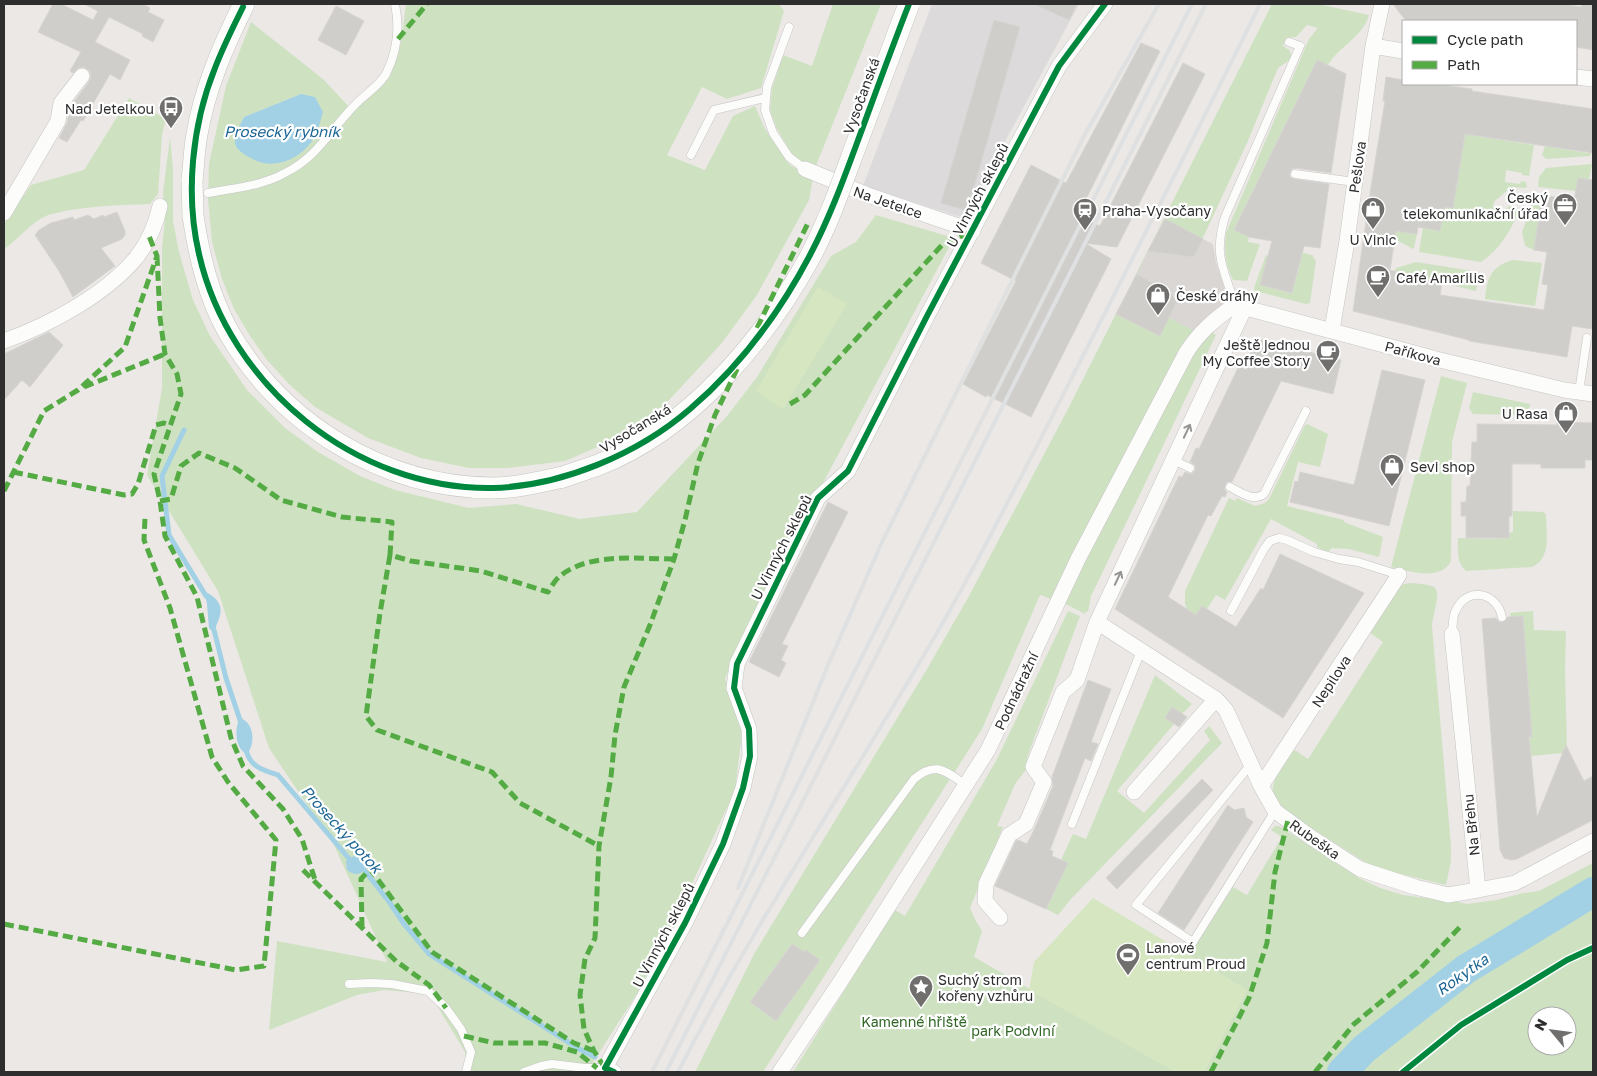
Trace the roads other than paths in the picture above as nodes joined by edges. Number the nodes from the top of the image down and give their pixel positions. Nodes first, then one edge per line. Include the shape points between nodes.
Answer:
1 (244, 4) edge
2 (395, 4) edge
3 (908, 4) edge
4 (1105, 4) edge
5 (1382, 4) edge
6 (788, 27) dead end
7 (1288, 42) dead end
8 (1372, 46) junction
9 (1402, 51) edge
10 (82, 76) dead end
11 (1577, 77) edge
12 (1593, 80) edge
13 (765, 98) junction
14 (691, 155) dead end
15 (805, 169) joint
16 (1295, 174) dead end
17 (1355, 182) junction
18 (200, 186) junction
19 (160, 206) dead end
20 (4, 213) edge
21 (973, 231) junction
22 (1240, 306) junction
23 (1332, 330) junction
24 (1587, 338) dead end
25 (4, 341) edge
26 (1586, 393) edge
27 (1306, 411) dead end
28 (1173, 460) junction
29 (1190, 468) dead end
30 (1230, 487) dead end
31 (1400, 575) joint
32 (1230, 611) dead end
33 (1502, 617) dead end
34 (1097, 622) junction
35 (1452, 634) joint
36 (1142, 651) junction
37 (1216, 699) junction
38 (1251, 764) junction
39 (966, 785) junction
40 (1261, 786) junction
41 (1134, 792) dead end
42 (1275, 811) junction
43 (1072, 824) dead end
44 (1593, 841) edge
45 (1478, 890) junction
46 (1000, 918) dead end
47 (802, 933) dead end
48 (349, 984) dead end
49 (609, 1070) edge
50 (466, 1072) edge
51 (524, 1072) edge
52 (780, 1072) edge

1 - 18 main road, Vysočanská via 204,99 196,136
2 - 18 lane via 398,39 385,76 309,158 270,180
3 - 18 main road, Vysočanská, bridge via 827,221 810,256 764,328 727,373 689,410 633,447 600,464 563,476 493,488 424,479 359,456 294,412 249,364 227,330 210,291 199,254 193,216
4 - 21 street, U Vinných sklepů via 1059,66
5 - 8 street, Pešlova
6 - 13 lane
7 - 22 lane via 1300,46 1220,234 1219,255
8 - 9 street
8 - 17 street, Pešlova
10 - 20 street via 61,103 58,121
11 - 12 street
13 - 14 lane via 714,110
13 - 15 lane via 765,110 773,133 789,157
15 - 21 street, Na Jetelce via 868,195
16 - 17 lane
17 - 23 street, Pešlova
19 - 25 street via 156,222 137,257 120,275 65,313 34,330
21 - 49 street, U Vinných sklepů via 848,472 818,498 737,664 734,688 749,728 750,756 743,788 723,844
22 - 23 street, Paříkova
28 -> 22 street
22 - 39 street, Podnádražní via 1205,328 1186,353 1078,559 988,750
23 - 26 street, Paříkova via 1440,360
24 - 26 lane
27 - 30 lane via 1264,494 1254,498
28 - 29 lane
34 -> 28 street
31 - 32 lane via 1314,552 1279,538 1270,541 1264,549
31 - 40 street, Nepilova
33 - 35 lane via 1498,604 1493,600 1482,596 1468,597 1455,611
34 - 36 street, Rubeška
34 - 46 street via 1077,680 1063,692 1032,768 1044,782 1026,824 1009,834 986,884 985,901
35 - 45 street, Na Břehu
36 - 37 street, Rubeška
36 - 43 lane
37 - 38 street, Rubeška via 1226,710
37 - 41 street
38 - 40 street, Rubeška
38 - 42 lane via 1136,905 1193,942
39 - 47 lane via 944,770 934,768 914,779
39 - 52 street, Podnádražní
40 - 42 street, Rubeška
42 - 45 street, Rubeška via 1360,870 1448,895
44 - 45 street via 1515,883
48 - 50 lane via 371,982 428,991 461,1029 471,1052
49 - 51 lane via 552,1064

